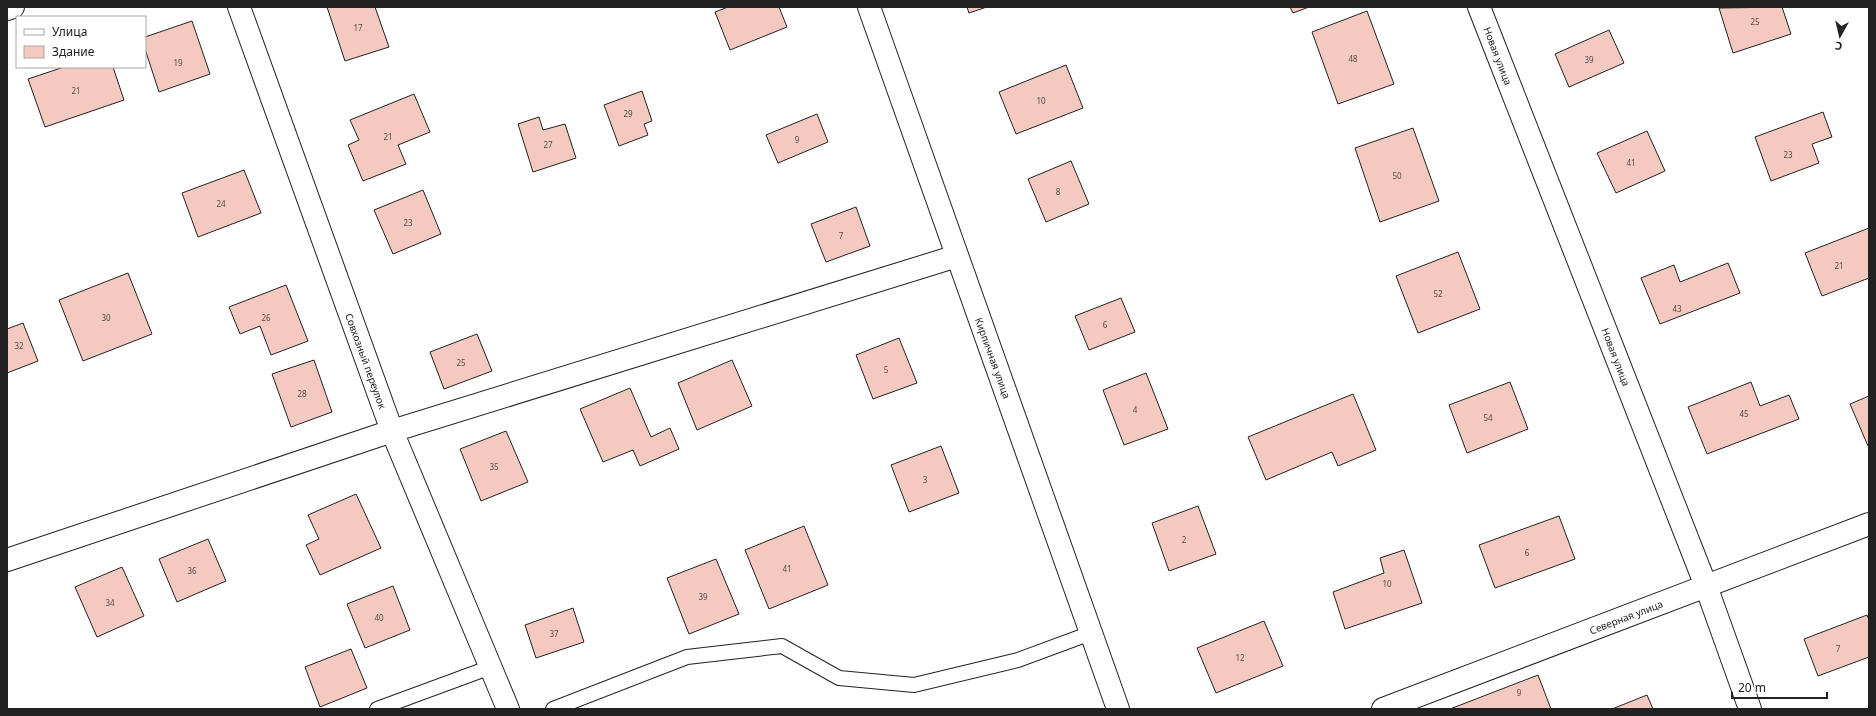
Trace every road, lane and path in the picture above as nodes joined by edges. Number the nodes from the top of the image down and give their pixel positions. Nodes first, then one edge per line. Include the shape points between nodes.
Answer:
1 (13, 7) edge
2 (239, 7) edge
3 (869, 7) edge
4 (1479, 7) edge
5 (7, 9) edge
6 (957, 256) junction
7 (392, 431) junction
8 (1869, 524) edge
9 (7, 560) edge
10 (1706, 586) junction
11 (1091, 633) junction
12 (491, 667) junction
13 (377, 709) edge
14 (508, 709) edge
15 (553, 709) edge
16 (1118, 709) edge
17 (1383, 709) edge
18 (1750, 709) edge

1 - 5 street
2 - 7 street, Совхозный переулок
3 - 6 street, Кирпичная улица
4 - 10 street, Новая улица
6 - 7 street
6 - 11 street, Кирпичная улица
7 - 9 street
7 - 12 street, Совхозный переулок
8 - 10 street, Северная улица
10 - 17 street, Северная улица
10 - 18 street, Новая улица
11 - 15 lane via 1018,660 914,685 839,678 782,646 687,657
11 - 16 street, Кирпичная улица
12 - 13 lane
12 - 14 street, Совхозный переулок

